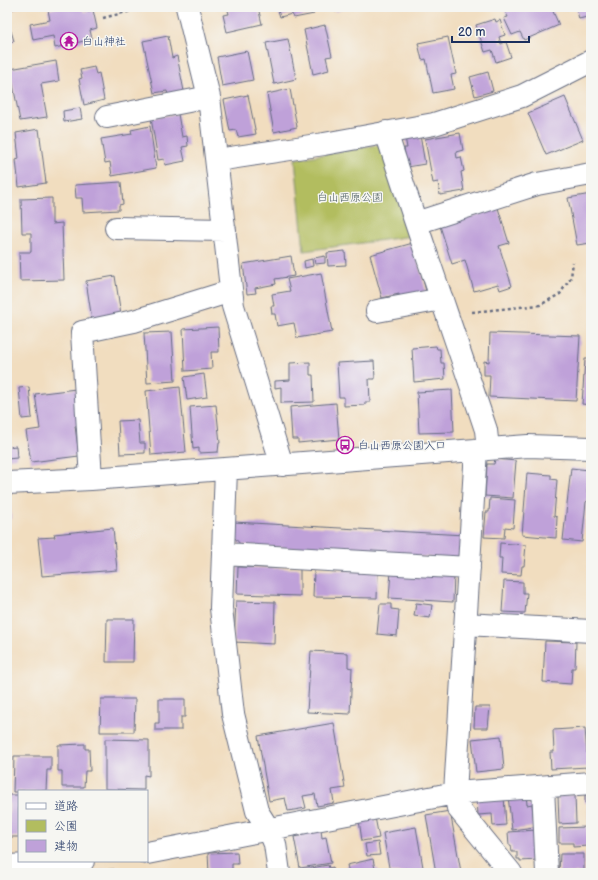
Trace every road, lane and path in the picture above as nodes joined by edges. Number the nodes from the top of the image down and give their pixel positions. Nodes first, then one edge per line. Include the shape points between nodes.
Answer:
1 (147, 7) edge
2 (187, 7) edge
3 (103, 18) dead end
4 (591, 61) edge
5 (209, 97) junction
6 (107, 118) dead end
7 (386, 132) junction
8 (217, 160) junction
9 (591, 174) edge
10 (416, 223) junction
11 (116, 228) dead end
12 (225, 230) junction
13 (573, 262) dead end
14 (232, 291) junction
15 (445, 307) junction
16 (377, 311) dead end
17 (591, 448) edge
18 (482, 450) junction
19 (282, 465) junction
20 (226, 469) junction
21 (91, 479) junction
22 (7, 483) edge
23 (224, 554) junction
24 (469, 568) junction
25 (466, 624) junction
26 (591, 630) edge
27 (591, 783) edge
28 (543, 787) junction
29 (455, 793) junction
30 (269, 830) junction
31 (148, 853) edge
32 (68, 862) edge
33 (53, 863) edge
34 (7, 866) edge
35 (279, 873) edge
36 (511, 873) edge
37 (547, 873) edge

1 - 3 path
2 - 5 street
4 - 7 street via 522,96 434,124
5 - 6 street
5 - 8 street
7 - 8 street
7 - 10 street
8 - 12 street
9 - 10 street via 537,184
10 - 15 street
11 - 12 street
12 - 14 street
13 - 15 path via 571,277 560,294 540,305
14 - 19 street via 233,306
14 - 21 street via 134,321 82,332
15 - 16 street
15 - 18 street via 486,430
17 - 18 street via 528,446
18 - 19 street
18 - 24 street
19 - 20 street
20 - 21 street
20 - 23 street
21 - 22 street
23 - 24 street
23 - 30 street via 221,608 233,714 257,811
24 - 25 street
25 - 26 street
25 - 29 street
27 - 28 street
28 - 29 street
28 - 37 street
29 - 30 street
29 - 36 street via 458,808
30 - 31 street
30 - 35 street via 275,844
32 - 33 street
33 - 34 street

